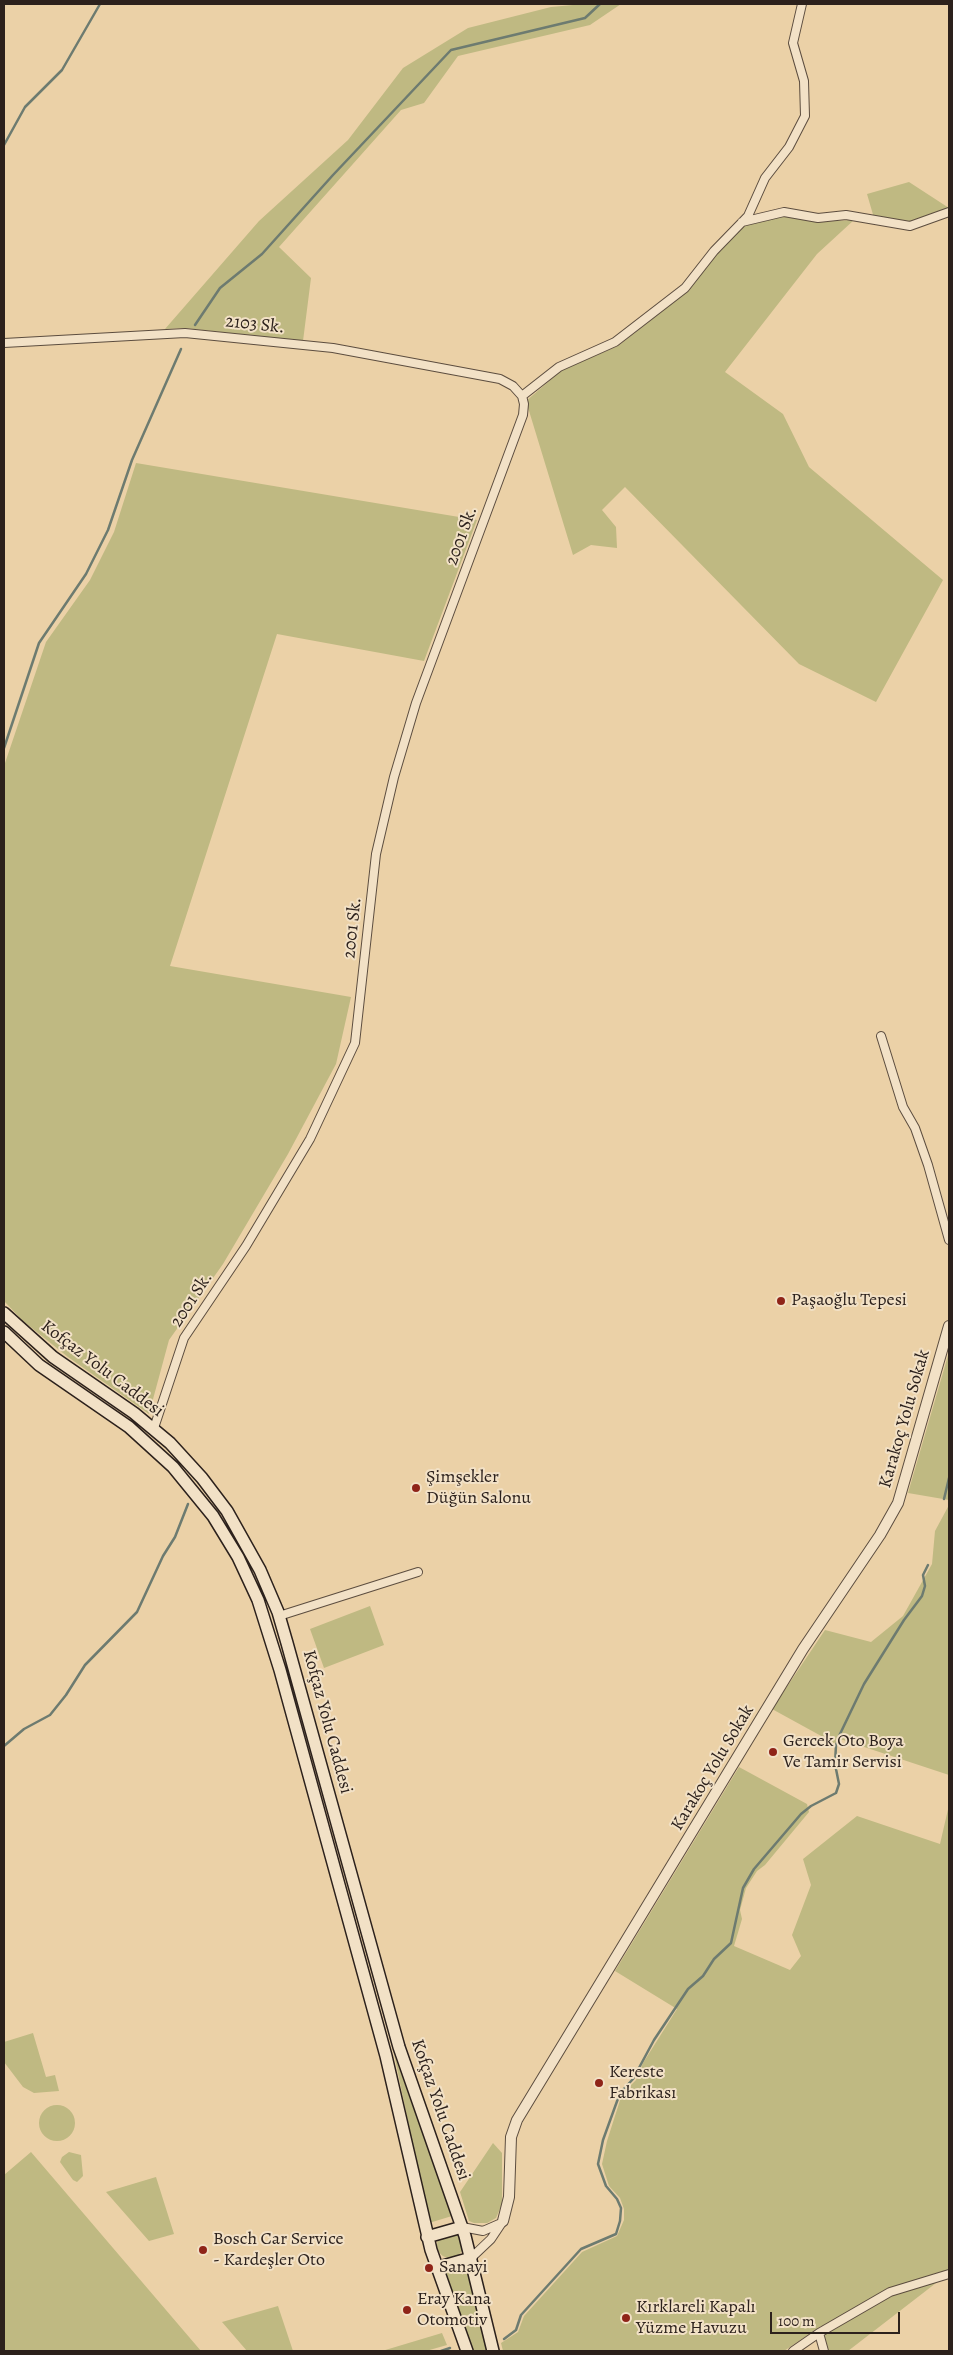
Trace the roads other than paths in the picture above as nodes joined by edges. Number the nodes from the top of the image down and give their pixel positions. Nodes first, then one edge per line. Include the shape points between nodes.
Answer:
1 (802, 4) edge
2 (949, 212) edge
3 (742, 222) junction
4 (4, 343) edge
5 (523, 400) junction
6 (881, 1036) dead end
7 (949, 1240) edge
8 (4, 1313) edge
9 (949, 1326) edge
10 (4, 1332) edge
11 (154, 1428) junction
12 (418, 1572) dead end
13 (279, 1616) junction
14 (502, 2221) junction
15 (464, 2232) junction
16 (427, 2237) junction
17 (471, 2258) junction
18 (436, 2268) junction
19 (949, 2274) edge
20 (818, 2333) junction
21 (466, 2351) edge
22 (492, 2351) edge
23 (793, 2351) edge
24 (824, 2351) edge

1 - 3 street via 793,43 804,82 805,116
2 - 3 street via 910,226 846,216 818,218 784,212
3 - 5 street via 685,288 615,342 559,367
4 - 5 street, 2103 Sk. via 185,333 333,348 500,379 513,386
5 - 11 street, 2001 Sk. via 523,415 416,703 394,777 376,854 355,1043 310,1139 246,1246 184,1338
6 - 7 street via 903,1107 915,1128 928,1165
8 - 11 main road, Kofçaz Yolu Caddesi via 53,1357
9 - 14 street, Karakoç Yolu Sokak via 898,1503 803,1648 517,2120 511,2137 509,2197
10 - 16 main road, Kofçaz Yolu Caddesi via 39,1365 129,1427 167,1461 213,1516 255,1592 280,1670 386,2056
11 - 13 main road, Kofçaz Yolu Caddesi via 196,1471 227,1511 257,1564
12 - 13 street
13 - 15 main road, Kofçaz Yolu Caddesi via 394,2030
14 - 15 street via 490,2230
14 - 17 street, Karakoç Yolu Sokak via 491,2239
15 - 16 main road
15 - 17 main road, Kofçaz Yolu Caddesi
16 - 18 main road, Kofçaz Yolu Caddesi
17 - 18 main road
17 - 22 main road, Kofçaz Yolu Caddesi
18 - 21 main road, Kofçaz Yolu Caddesi
19 - 20 street via 890,2292
20 - 23 street
20 - 24 street

